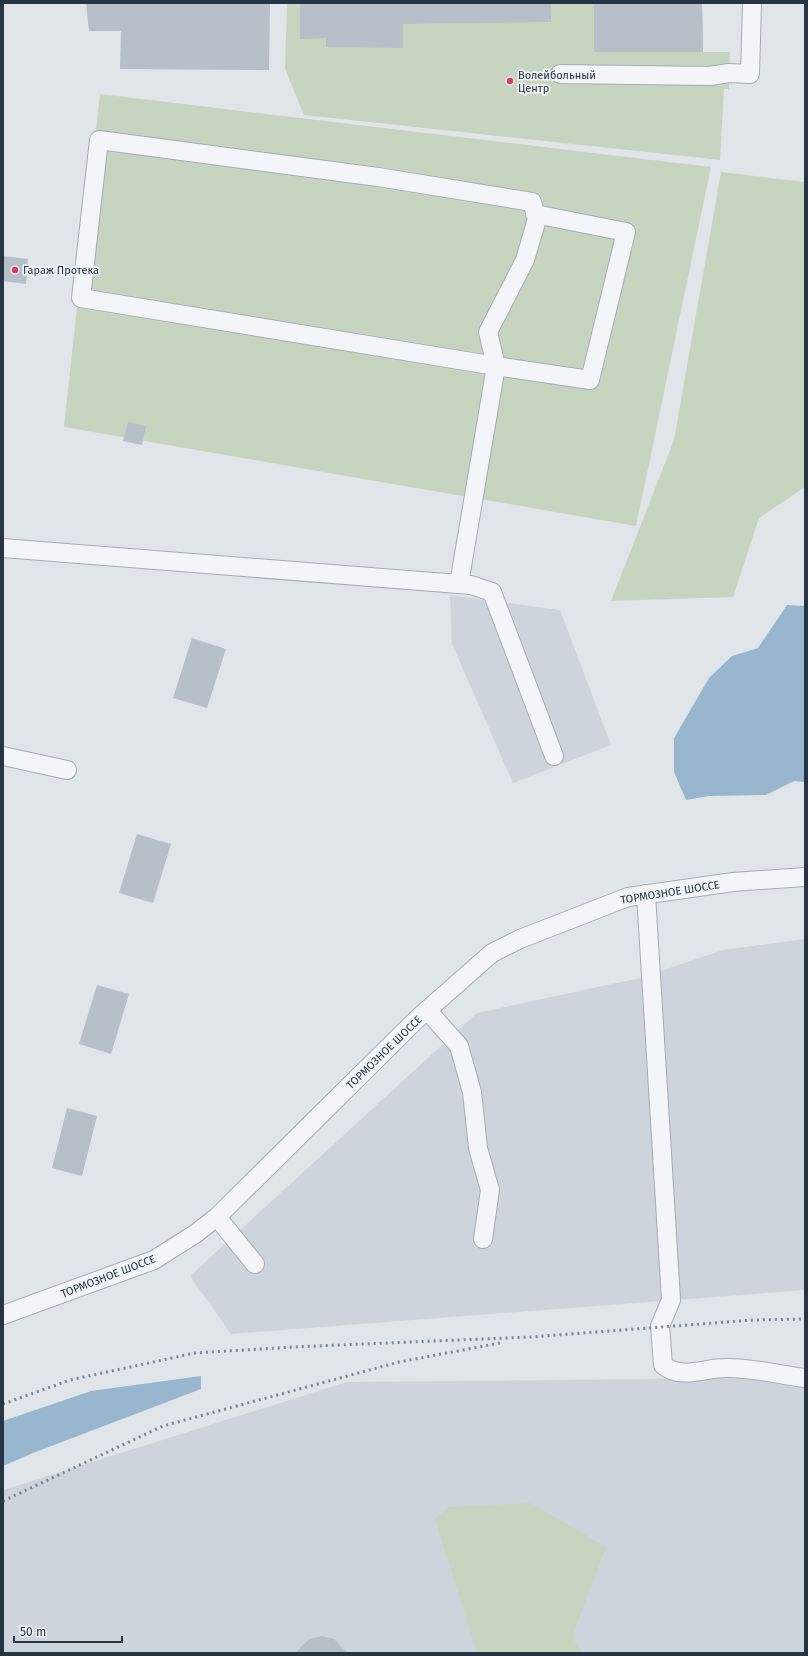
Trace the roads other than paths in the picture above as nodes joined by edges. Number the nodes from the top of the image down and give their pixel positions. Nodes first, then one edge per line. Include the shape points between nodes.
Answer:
1 (752, 3) edge
2 (560, 74) dead end
3 (535, 214) junction
4 (496, 366) junction
5 (3, 548) edge
6 (459, 584) junction
7 (3, 756) edge
8 (554, 756) dead end
9 (67, 770) dead end
10 (805, 877) edge
11 (646, 894) junction
12 (427, 1010) junction
13 (217, 1217) junction
14 (482, 1239) dead end
15 (255, 1264) dead end
16 (3, 1315) edge
17 (805, 1378) edge

1 - 2 street via 750,74
3 - 4 street via 537,219 525,260 488,332
3 - 4 street via 626,232 590,380
3 - 4 street via 532,202 378,176 99,140 81,298
4 - 6 street
5 - 6 street
6 - 8 street via 484,588 492,592
7 - 9 street
10 - 11 street, ТОРМОЗНОЕ ШОССЕ via 733,882
11 - 12 street, ТОРМОЗНОЕ ШОССЕ via 604,905 492,953
11 - 17 street via 671,1300 660,1326 663,1365 670,1372 678,1373 726,1368
12 - 13 street, ТОРМОЗНОЕ ШОССЕ
12 - 14 street via 459,1046 472,1092 478,1148 490,1190
13 - 15 street
13 - 16 street, ТОРМОЗНОЕ ШОССЕ via 154,1260

